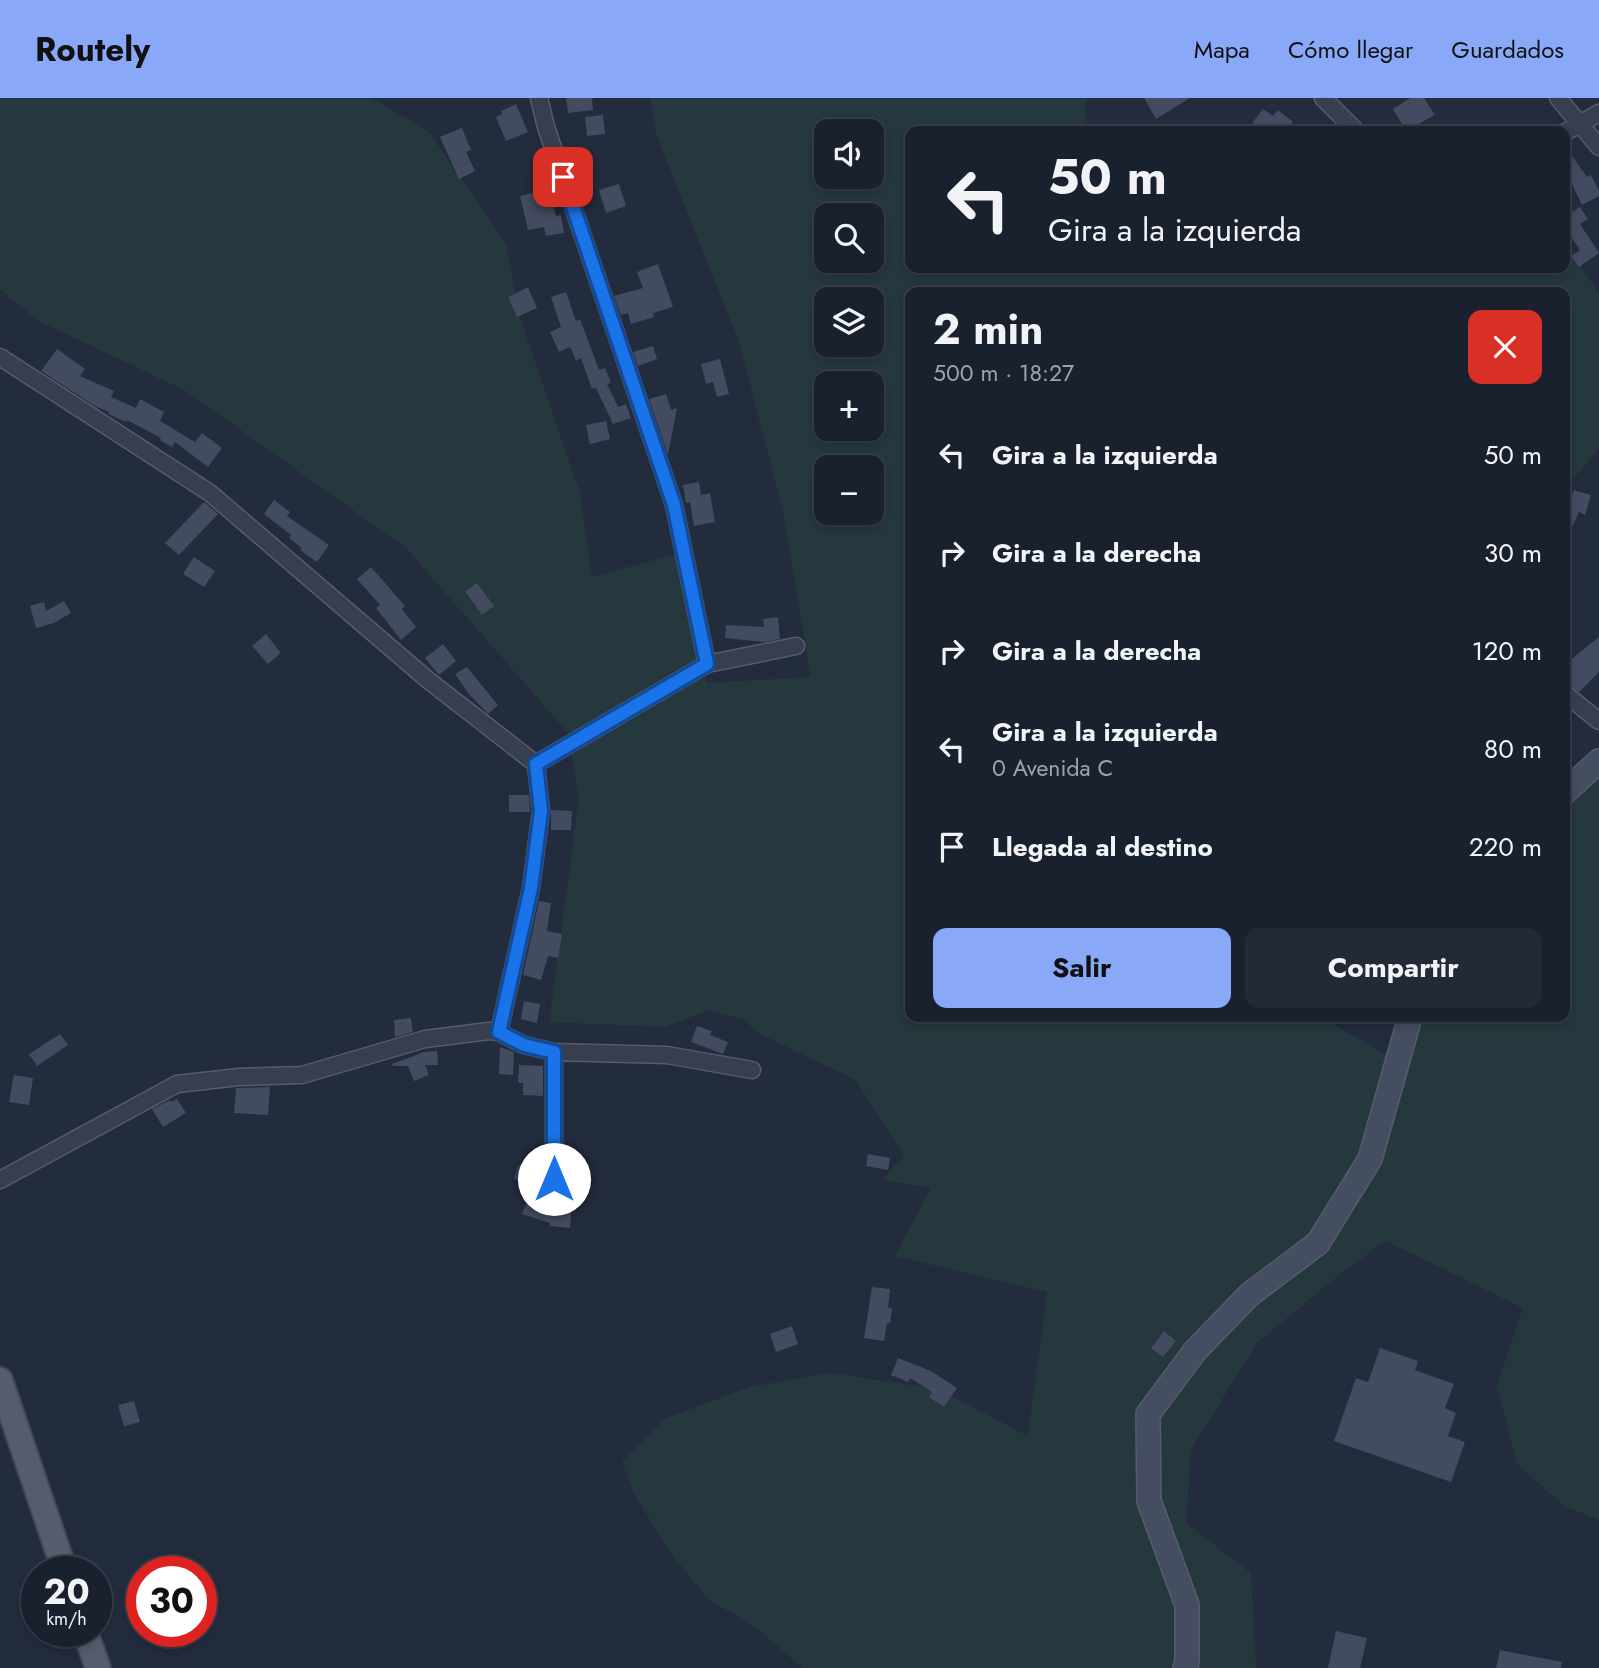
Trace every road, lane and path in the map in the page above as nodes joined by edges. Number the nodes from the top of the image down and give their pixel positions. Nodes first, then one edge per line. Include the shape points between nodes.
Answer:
1 (539, 98) edge
2 (1323, 98) edge
3 (1558, 98) edge
4 (1599, 113) edge
5 (1581, 123) junction
6 (1351, 126) edge
7 (1570, 129) edge
8 (1599, 147) edge
9 (0, 357) edge
10 (796, 646) dead end
11 (707, 664) junction
12 (1570, 698) edge
13 (1599, 721) edge
14 (1599, 761) edge
15 (536, 764) junction
16 (1570, 788) edge
17 (1409, 1022) edge
18 (499, 1032) junction
19 (554, 1052) junction
20 (752, 1070) dead end
21 (554, 1179) dead end
22 (0, 1181) edge
23 (0, 1380) edge
24 (60, 1556) edge
25 (91, 1647) edge
26 (98, 1668) edge
27 (1185, 1668) edge

1 - 11 street via 674,505
2 - 6 street
3 - 5 street
4 - 5 street
5 - 7 street
5 - 8 street
9 - 15 street via 210,493 428,680
10 - 11 street
11 - 15 street
12 - 13 street
14 - 16 street
15 - 18 street via 541,811 531,888
17 - 27 street via 1370,1159 1318,1243 1240,1304 1195,1351 1148,1414 1149,1501 1187,1605
18 - 19 street via 524,1045
18 - 22 street via 425,1039 302,1075 177,1084
19 - 20 street via 667,1055
19 - 21 street
23 - 24 main road
25 - 26 main road

